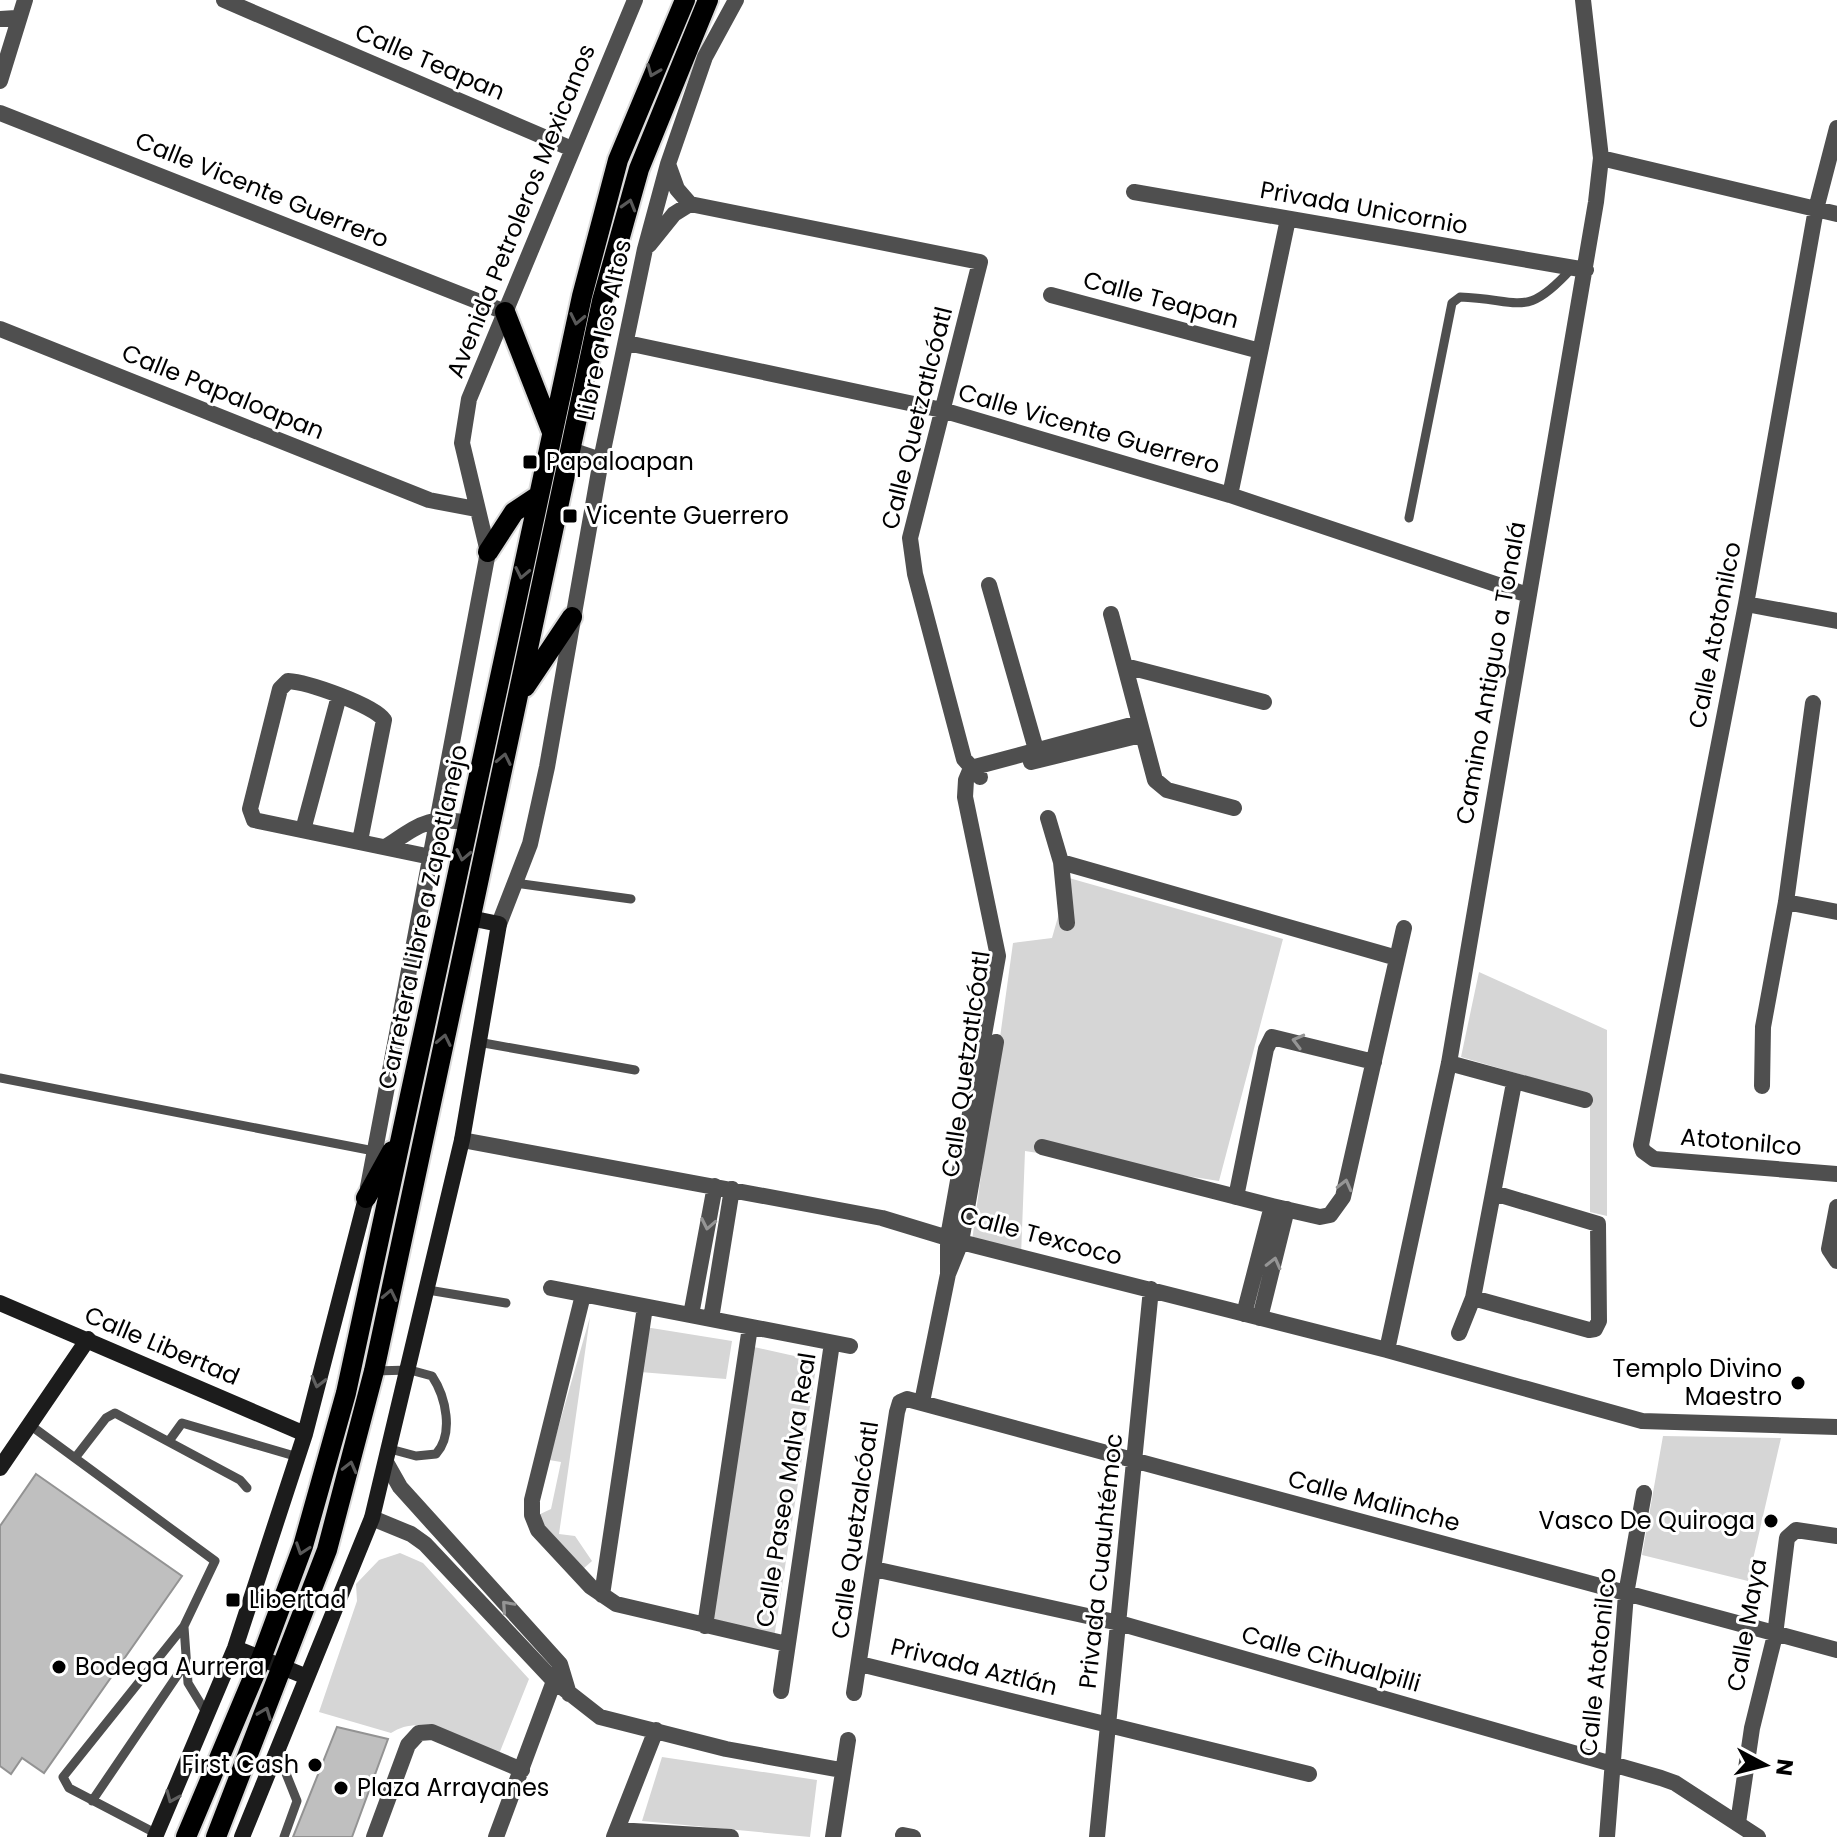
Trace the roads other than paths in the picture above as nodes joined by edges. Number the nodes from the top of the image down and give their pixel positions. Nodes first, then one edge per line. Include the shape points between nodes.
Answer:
1 (25, 0) edge
2 (224, 0) edge
3 (635, 0) edge
4 (685, 0) edge
5 (708, 0) edge
6 (736, 0) edge
7 (1583, 0) edge
8 (8, 18) edge
9 (695, 54) junction
10 (0, 81) edge
11 (0, 113) edge
12 (1837, 128) edge
13 (572, 149) junction
14 (1601, 158) junction
15 (668, 164) junction
16 (1134, 192) dead end
17 (690, 204) junction
18 (1816, 209) junction
19 (1837, 214) edge
20 (1288, 219) junction
21 (645, 249) junction
22 (1579, 269) junction
23 (1051, 295) dead end
24 (505, 312) junction
25 (0, 329) edge
26 (627, 343) junction
27 (1260, 351) junction
28 (942, 410) junction
29 (552, 433) junction
30 (571, 450) junction
31 (601, 460) junction
32 (1230, 495) junction
33 (538, 496) junction
34 (476, 509) junction
35 (1409, 518) dead end
36 (488, 552) junction
37 (989, 585) dead end
38 (1528, 595) junction
39 (1746, 604) junction
40 (1111, 614) dead end
41 (572, 617) junction
42 (1837, 621) edge
43 (1125, 666) junction
44 (339, 696) junction
45 (518, 697) junction
46 (1264, 702) dead end
47 (1813, 703) dead end
48 (1140, 729) junction
49 (1037, 754) junction
50 (976, 773) junction
51 (1234, 808) dead end
52 (439, 818) junction
53 (1048, 818) dead end
54 (470, 823) junction
55 (303, 830) junction
56 (360, 841) junction
57 (387, 846) junction
58 (431, 857) junction
59 (1061, 862) junction
60 (515, 883) junction
61 (631, 899) dead end
62 (1786, 902) junction
63 (1837, 912) edge
64 (470, 918) junction
65 (1067, 923) dead end
66 (499, 924) junction
67 (1404, 928) dead end
68 (1397, 958) junction
69 (478, 1042) junction
70 (1374, 1062) junction
71 (1449, 1063) junction
72 (635, 1070) dead end
73 (0, 1078) edge
74 (1514, 1083) junction
75 (1762, 1086) dead end
76 (1585, 1100) dead end
77 (403, 1130) junction
78 (462, 1140) junction
79 (1042, 1147) dead end
80 (374, 1151) junction
81 (1643, 1151) joint
82 (1837, 1174) edge
83 (715, 1186) junction
84 (732, 1189) junction
85 (1494, 1193) junction
86 (1236, 1197) junction
87 (366, 1198) junction
88 (1280, 1207) junction
89 (1837, 1207) edge
90 (955, 1240) junction
91 (1834, 1258) edge
92 (551, 1288) dead end
93 (1151, 1289) junction
94 (428, 1290) junction
95 (583, 1295) junction
96 (1473, 1298) junction
97 (0, 1303) edge
98 (506, 1303) dead end
99 (645, 1307) junction
100 (691, 1315) junction
101 (1252, 1316) junction
102 (711, 1319) junction
103 (750, 1327) junction
104 (1459, 1333) dead end
105 (88, 1339) junction
106 (832, 1343) junction
107 (850, 1346) dead end
108 (1387, 1350) junction
109 (410, 1370) junction
110 (374, 1371) junction
111 (900, 1402) joint
112 (922, 1402) junction
113 (30, 1425) junction
114 (1837, 1427) edge
115 (305, 1434) junction
116 (169, 1441) junction
117 (388, 1456) junction
118 (298, 1457) junction
119 (75, 1458) junction
120 (1136, 1461) junction
121 (0, 1468) edge
122 (247, 1488) dead end
123 (1644, 1493) dead end
124 (372, 1518) junction
125 (1837, 1536) edge
126 (874, 1569) junction
127 (1626, 1594) junction
128 (602, 1595) junction
129 (1119, 1623) junction
130 (184, 1626) junction
131 (705, 1626) junction
132 (1775, 1635) junction
133 (787, 1644) junction
134 (235, 1648) junction
135 (1837, 1650) edge
136 (261, 1659) junction
137 (185, 1664) junction
138 (560, 1664) junction
139 (860, 1664) junction
140 (283, 1668) junction
141 (307, 1677) junction
142 (554, 1681) junction
143 (781, 1691) dead end
144 (854, 1693) dead end
145 (569, 1694) junction
146 (207, 1714) junction
147 (1109, 1725) junction
148 (656, 1730) junction
149 (848, 1740) dead end
150 (277, 1751) junction
151 (1612, 1764) junction
152 (522, 1770) junction
153 (841, 1770) junction
154 (1309, 1774) dead end
155 (92, 1801) junction
156 (1738, 1823) junction
157 (615, 1834) edge
158 (156, 1836) edge
159 (186, 1837) edge
160 (216, 1837) edge
161 (242, 1837) edge
162 (284, 1837) edge
163 (374, 1837) edge
164 (496, 1837) edge
165 (731, 1837) edge
166 (833, 1837) edge
167 (1097, 1837) edge
168 (1607, 1837) edge
169 (1758, 1837) edge

1 - 8 street
2 - 13 street, Calle Teapan
3 - 13 street, Avenida Petroleros Mexicanos
4 -> 29 main road, Carretera Libre a Zapotlanejo via 618,160
5 - 9 main road, Carretera Libre a Zapotlanejo
6 - 9 street, Libre a los Altos
7 - 14 street, Camino Antiguo a Tonalá
8 - 10 street
9 - 15 street, Libre a los Altos
30 -> 9 main road, Carretera Libre a Zapotlanejo via 602,301 639,169
11 - 24 street, Calle Vicente Guerrero
12 - 18 street, Calle Atotonilco
13 - 24 street, Avenida Petroleros Mexicanos
14 - 18 street
14 - 22 street, Camino Antiguo a Tonalá
15 - 17 street via 677,189
15 - 21 street, Libre a los Altos
16 - 20 street, Privada Unicornio
17 - 21 street via 674,214
17 - 28 street, Calle Quetzatlcóatl via 980,262
18 - 19 street
18 - 39 street, Calle Atotonilco
20 - 22 street, Privada Unicornio
20 - 27 street
21 - 26 street, Libre a los Altos
22 - 35 lane via 1530,303 1460,297 1452,303
22 - 38 street, Camino Antiguo a Tonalá
23 - 27 street, Calle Teapan
24 - 29 main road
24 - 34 street, Avenida Petroleros Mexicanos via 469,399 462,443
25 - 34 street, Calle Papaloapan via 429,500
26 - 28 street, Calle Vicente Guerrero
26 - 31 street, Libre a los Altos
27 - 32 street
28 - 32 street, Calle Vicente Guerrero
28 - 50 street, Calle Quetzatlcóatl via 912,526 911,550 964,759
29 - 33 main road, Carretera Libre a Zapotlanejo
30 - 31 street
30 - 45 main road, Carretera Libre a Zapotlanejo
31 - 41 street, Libre a los Altos
32 - 38 street, Calle Vicente Guerrero
33 - 36 main road via 514,512
33 -> 54 main road, Carretera Libre a Zapotlanejo
34 - 36 street
36 - 52 street
37 - 49 street
38 - 71 street, Camino Antiguo a Tonalá
39 - 42 street
39 - 81 street, Calle Atotonilco
40 - 43 street
41 - 45 main road
41 - 60 street, Libre a los Altos via 547,767 530,844
43 - 46 street
43 - 48 street
44 - 55 street
44 - 55 street via 295,681 280,689 250,815 259,823
44 - 56 street via 378,712 384,720
64 -> 45 main road, Carretera Libre a Zapotlanejo
47 - 62 street
48 - 49 street
48 - 51 street via 1160,786
49 - 50 street
50 - 90 street, Calle Quetzatlcóatl via 1008,955
52 - 54 street
52 - 57 street
52 - 58 street
53 - 59 street
54 -> 77 main road, Carretera Libre a Zapotlanejo
55 - 56 street
56 - 57 street
57 - 58 street
58 - 80 street
59 - 65 street
59 - 68 street
60 - 61 lane
60 - 66 street, Libre a los Altos
62 - 63 street
62 - 75 street via 1763,1027
64 - 66 street, Carretera Libre a Zapotlanejo
110 -> 64 main road, Carretera Libre a Zapotlanejo
66 - 69 street
67 - 68 street
68 - 70 street
69 - 72 lane
69 - 78 street
70 -> 86 street via 1272,1037
88 -> 70 street via 1320,1217 1337,1208
71 - 74 street
71 - 108 street, Camino Antiguo a Tonalá
73 - 80 lane
74 - 76 street
74 - 85 street
77 - 87 main road
77 -> 136 main road, Carretera Libre a Zapotlanejo via 346,1393 303,1546
78 - 83 street, Calle Texcoco
78 - 94 street
79 - 86 street
80 - 87 street
81 - 82 street, Atotonilco via 1654,1159
83 - 84 street, Calle Texcoco
83 -> 100 street
84 - 90 street, Calle Texcoco via 882,1218
84 - 102 street
85 - 96 street
85 - 96 street via 1598,1224 1599,1321 1589,1330
86 - 88 street
87 -> 115 street
88 - 101 street
89 - 91 street via 1830,1242
90 - 93 street, Calle Texcoco
90 - 112 street, Calle Quetzatlcóatl
92 - 95 street, Calle Paseo Malva Real
93 - 101 street, Calle Texcoco
93 - 120 street, Privada Cuauhtémoc
94 - 98 lane
94 - 109 street
95 - 99 street, Calle Paseo Malva Real
95 - 128 street, Calle Paseo Malva Real via 531,1507 538,1530
96 - 104 street
97 - 105 street, Calle Libertad
99 - 100 street, Calle Paseo Malva Real
99 - 128 street
100 - 102 street, Calle Paseo Malva Real
101 - 108 street, Calle Texcoco
102 - 103 street, Calle Paseo Malva Real
103 - 106 street, Calle Paseo Malva Real
103 - 131 street
105 - 113 street
105 - 115 street, Calle Libertad
106 - 107 street, Calle Paseo Malva Real
106 - 133 street, Calle Paseo Malva Real
108 - 114 street, Calle Texcoco via 1642,1421
109 - 110 lane
109 - 117 street
109 - 117 lane via 432,1376 438,1385 447,1435 442,1447 427,1457
140 -> 110 main road, Carretera Libre a Zapotlanejo via 327,1550
111 - 112 street, Calle Malinche
111 - 126 street, Calle Quetzalcóatl
112 - 120 street, Calle Malinche
113 - 119 lane
113 - 121 street
115 - 118 street
116 - 118 lane via 182,1423
116 - 119 lane via 115,1413
116 - 122 lane
117 - 124 street
138 -> 117 street via 400,1487
118 - 134 street
119 - 130 lane via 215,1561
120 - 127 street, Calle Malinche
120 - 129 street, Privada Cuauhtémoc
123 - 127 street, Calle Atotonilco
124 - 141 street
124 - 142 street via 425,1544
125 - 132 street, Calle Maya via 1790,1532
126 - 129 street, Calle Cihualpilli
126 - 139 street, Calle Quetzalcóatl
127 - 132 street, Calle Malinche
127 - 151 street, Calle Atotonilco
128 - 131 street, Calle Paseo Malva Real via 616,1604
129 - 147 street, Privada Cuauhtémoc
129 - 151 street, Calle Cihualpilli
130 - 137 lane
130 - 155 lane via 66,1771 64,1783
131 - 133 street, Calle Paseo Malva Real
132 - 135 street, Calle Malinche
132 - 156 street, Calle Maya via 1752,1728
133 - 143 street, Calle Paseo Malva Real
134 - 136 street
134 - 146 street
136 - 140 street
136 - 159 main road, Carretera Libre a Zapotlanejo
137 - 146 lane via 194,1697
137 - 155 lane
138 - 142 street
138 - 145 street
139 - 144 street, Calle Quetzalcóatl
139 - 147 street, Privada Aztlán
140 - 141 street
160 -> 140 main road, Carretera Libre a Zapotlanejo
141 - 150 street
142 - 145 street
142 - 152 street
145 - 148 street via 600,1717
146 -> 158 street
147 - 154 street, Privada Aztlán
147 - 167 street, Privada Cuauhtémoc
148 - 153 street
148 - 157 street
149 - 153 street
150 - 161 street
150 - 162 lane via 297,1801
151 - 156 street, Calle Cihualpilli via 1675,1783
151 - 168 street, Calle Atotonilco
152 - 163 street via 432,1732 419,1733 408,1745
152 - 164 street
153 - 166 street
155 - 158 lane
156 - 169 street, Calle Cihualpilli
157 - 165 street

